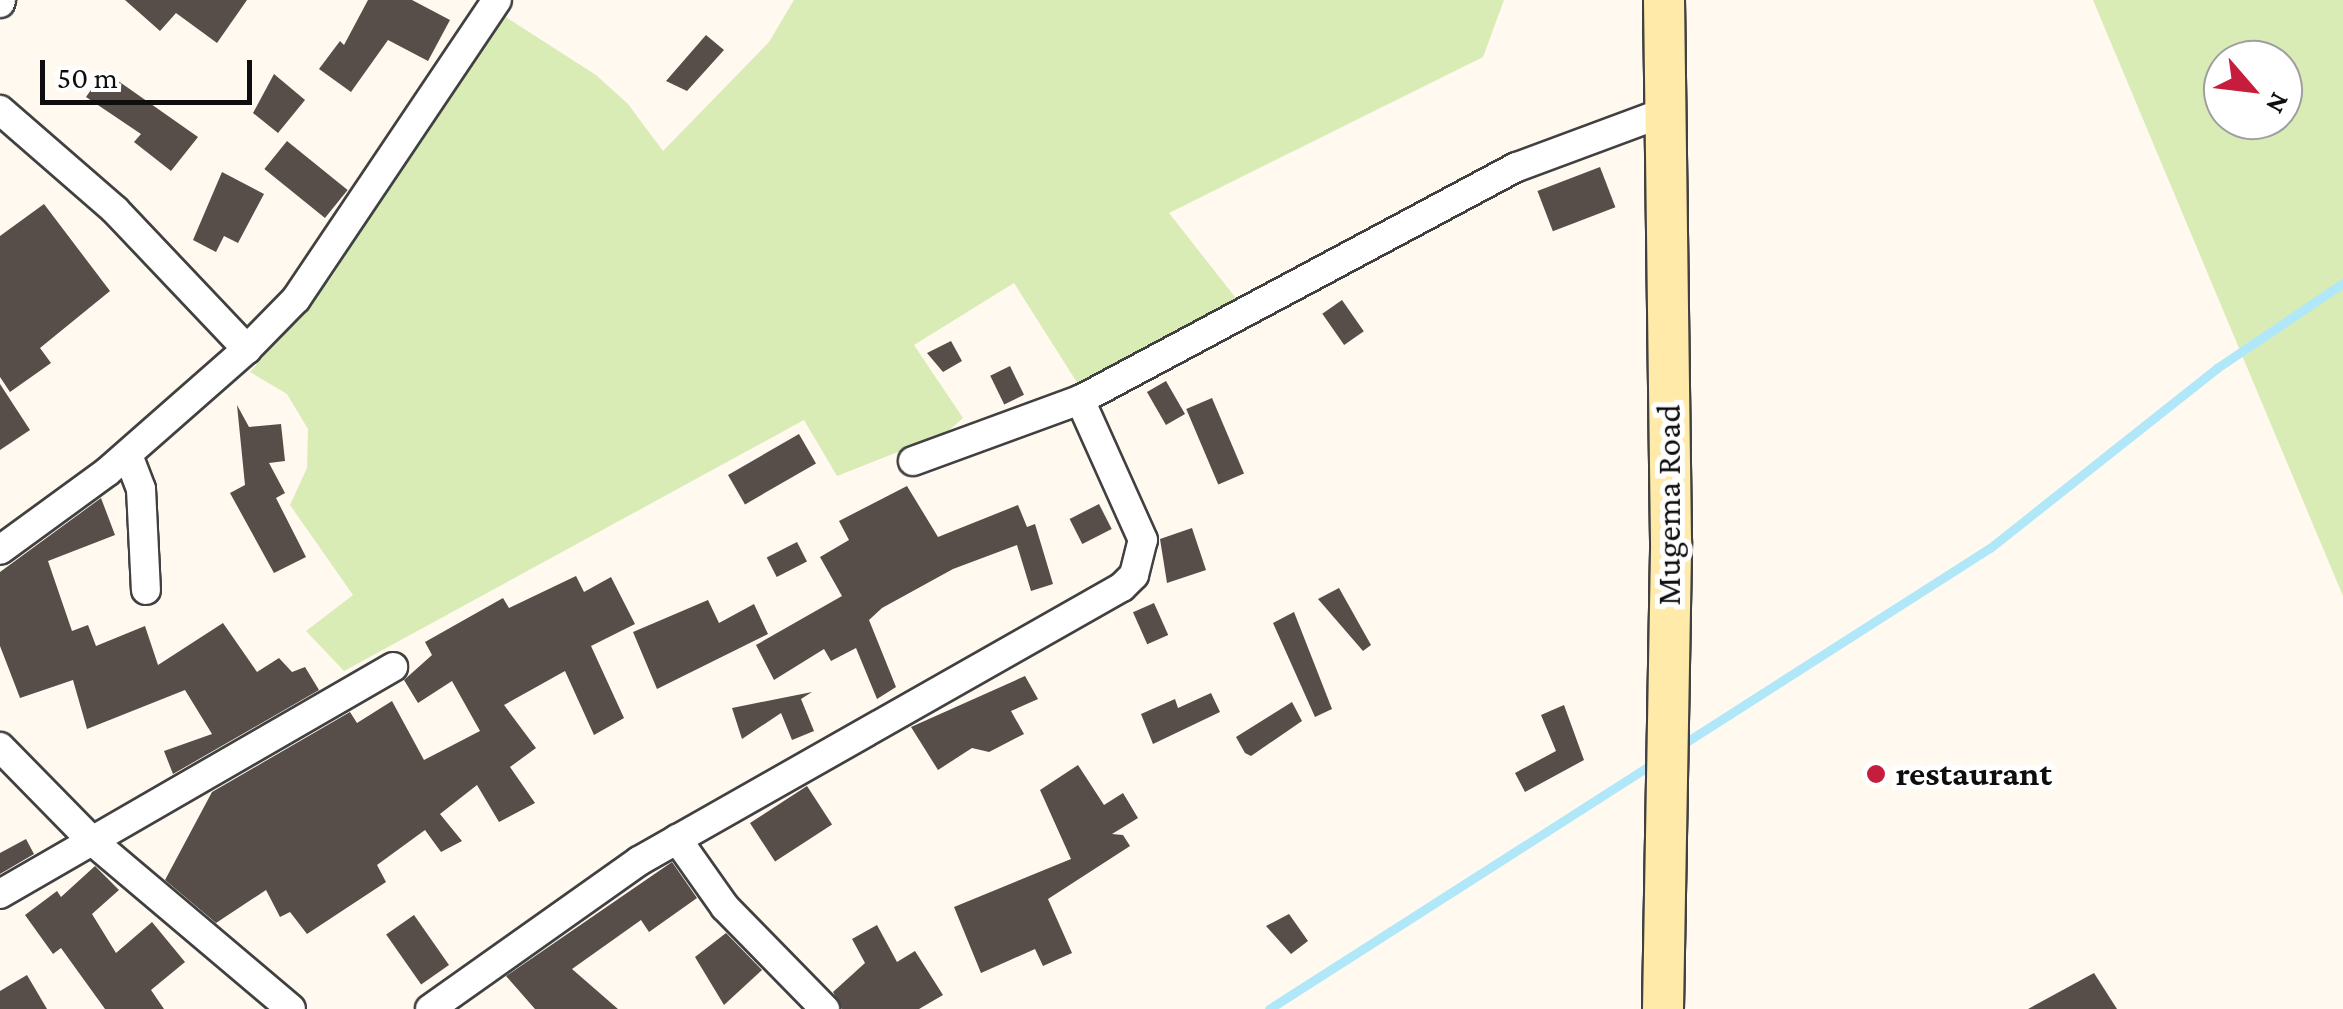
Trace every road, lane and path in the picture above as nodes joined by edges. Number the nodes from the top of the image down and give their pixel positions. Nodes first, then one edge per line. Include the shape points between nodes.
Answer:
1 (497, 0) edge
2 (1664, 0) edge
3 (0, 110) edge
4 (1666, 112) junction
5 (247, 349) junction
6 (1080, 400) junction
7 (128, 455) junction
8 (913, 462) dead end
9 (0, 550) edge
10 (146, 590) dead end
11 (392, 667) dead end
12 (0, 747) edge
13 (677, 839) junction
14 (90, 840) junction
15 (0, 894) edge
16 (292, 1009) edge
17 (430, 1009) edge
18 (826, 1009) edge
19 (1663, 1009) edge

1 - 5 street via 296,299
2 - 4 street, Mugema Road
3 - 5 street via 114,210
4 - 6 street via 1516,167
4 - 19 street, Mugema Road
5 - 7 street
6 - 8 street
6 - 13 street via 1142,540 1134,575
7 - 9 street
7 - 10 street via 141,489
11 - 14 street
12 - 14 street
13 - 17 street
13 - 18 street via 725,907
14 - 15 street
14 - 16 street

